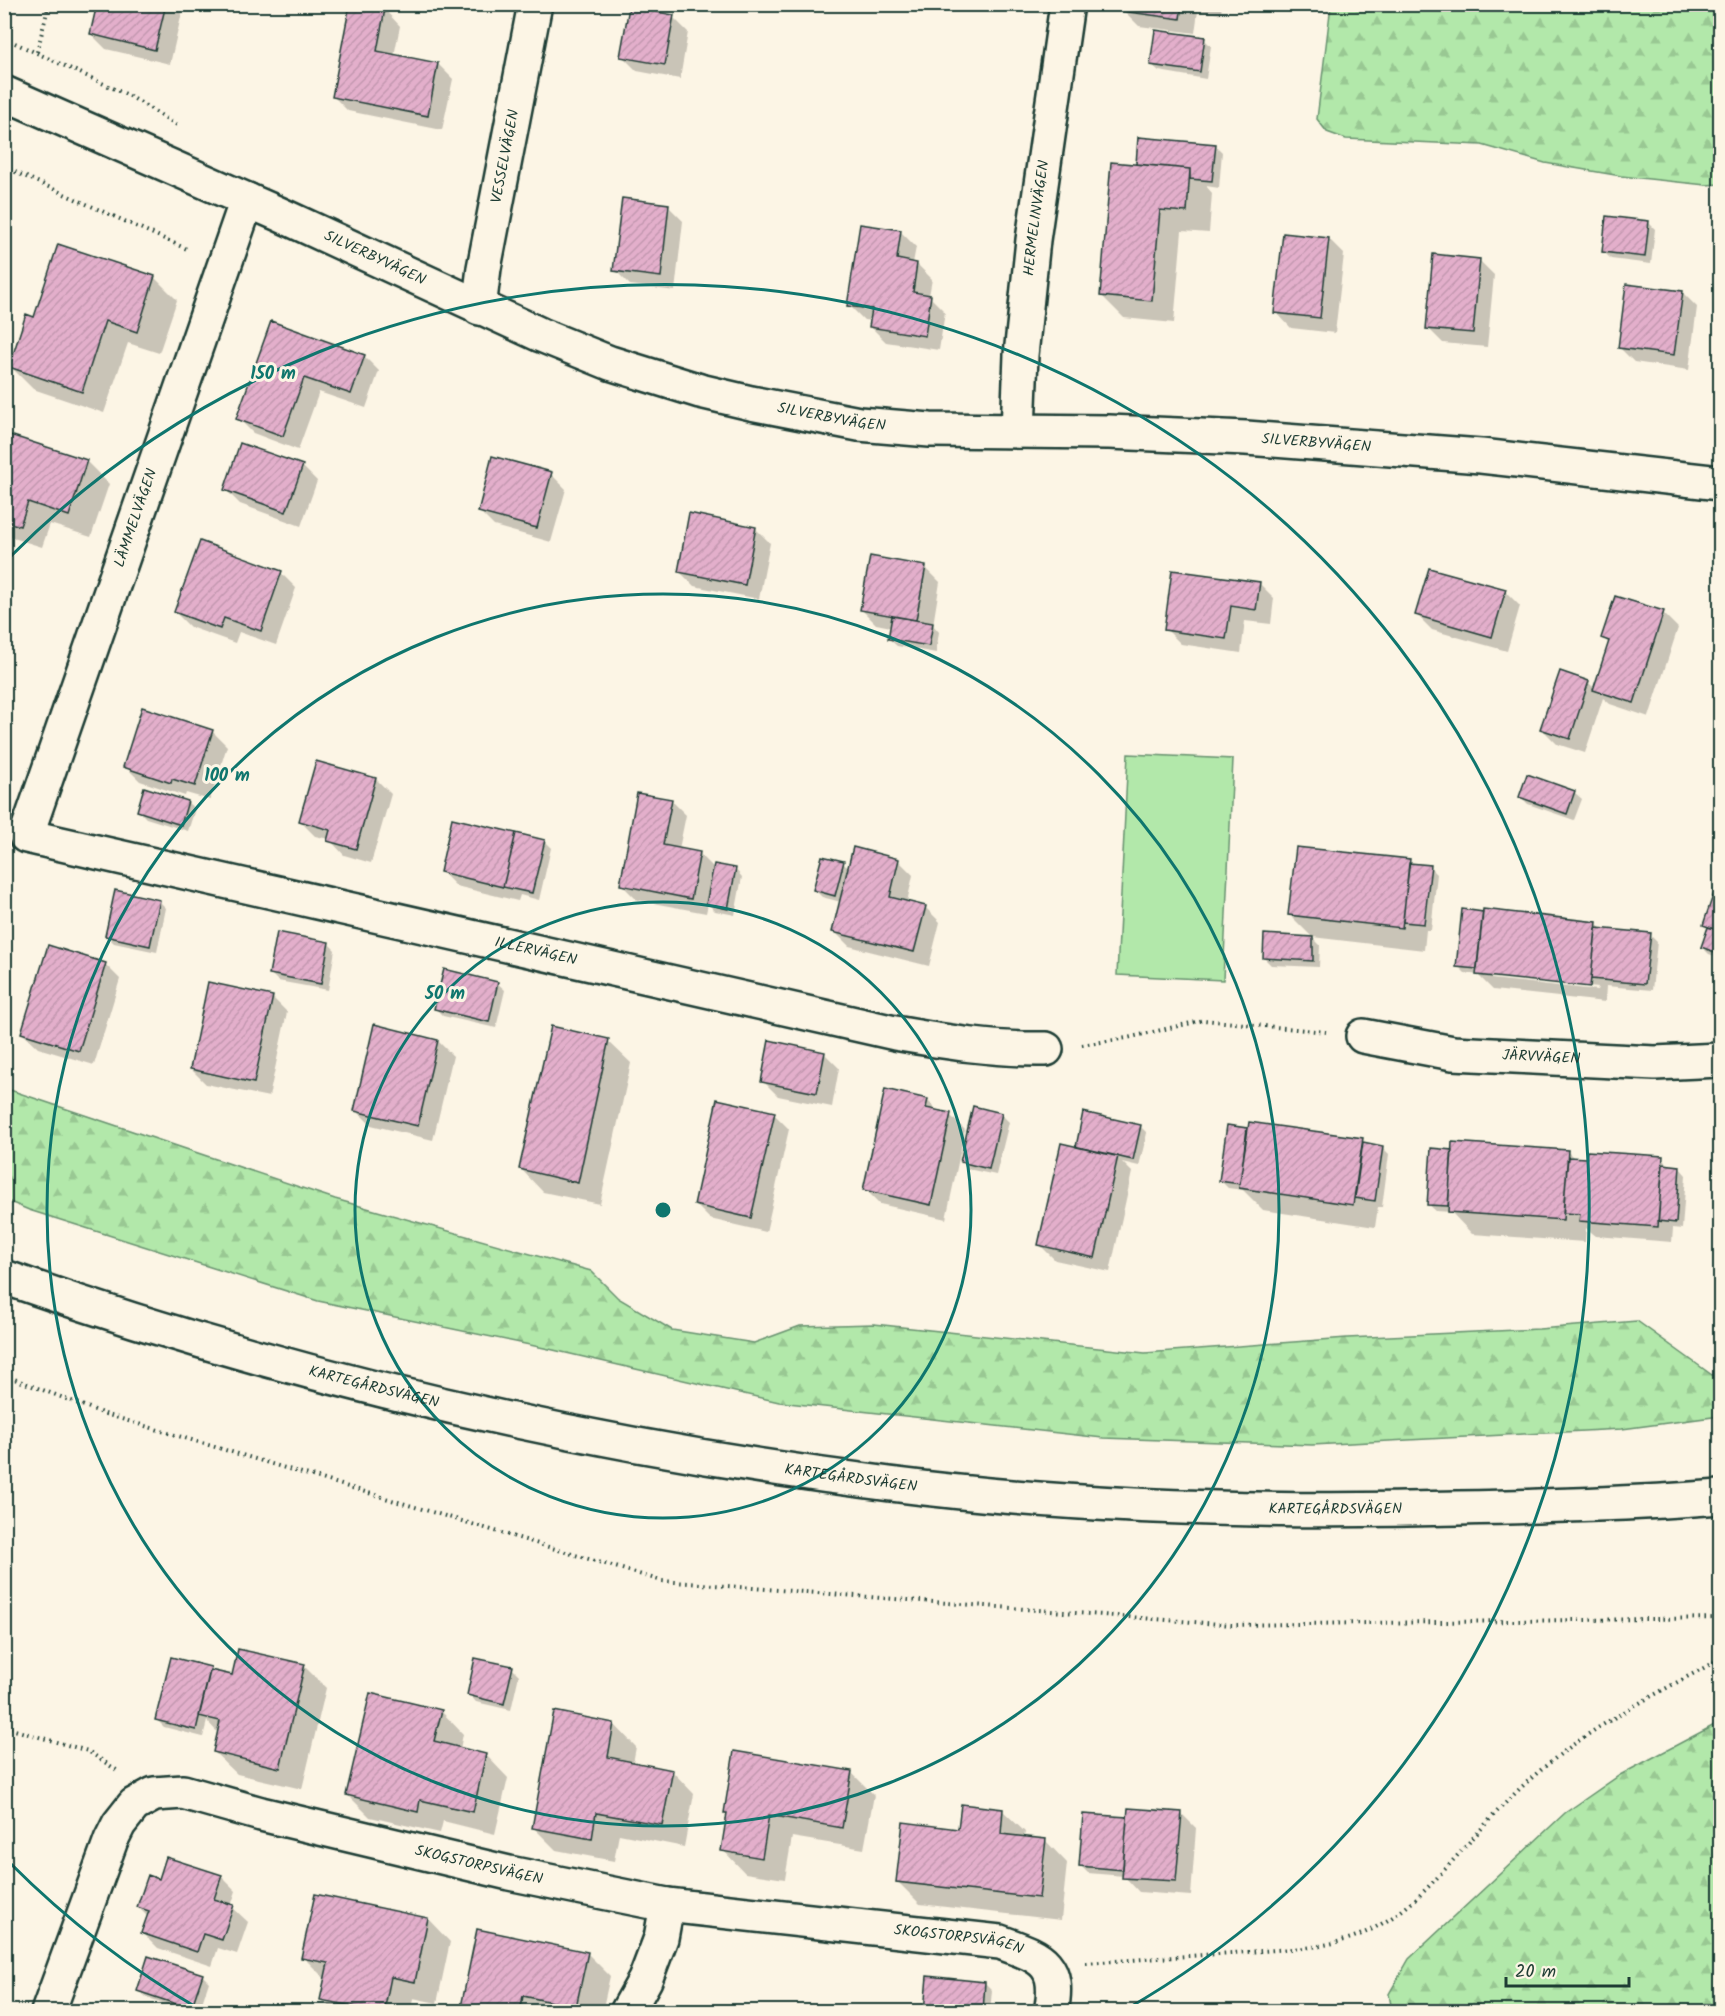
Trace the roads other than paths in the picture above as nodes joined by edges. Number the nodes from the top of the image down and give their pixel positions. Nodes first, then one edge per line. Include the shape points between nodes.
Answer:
1 (535, 4) edge
2 (1066, 4) edge
3 (4, 93) edge
4 (247, 200) junction
5 (479, 308) junction
6 (1018, 431) junction
7 (1720, 483) edge
8 (26, 836) joint
9 (1363, 1036) road end
10 (1046, 1049) road end
11 (1720, 1060) edge
12 (4, 1277) edge
13 (1720, 1497) edge
14 (667, 1905) junction
15 (48, 2012) edge
16 (627, 2012) edge
17 (1051, 2012) edge

1 - 5 street, VESSELVÄGEN
2 - 6 street, HERMELINVÄGEN via 1033,240
3 - 4 street, SILVERBYVÄGEN
4 - 5 street, SILVERBYVÄGEN
4 - 8 street, LÄMMELVÄGEN
5 - 6 street, SILVERBYVÄGEN via 610,363 751,403 859,424
6 - 7 street, SILVERBYVÄGEN via 1305,442 1481,456
8 - 10 street, ILLERVÄGEN via 895,1033 1001,1049
9 - 11 street, JÄRVVÄGEN via 1453,1053 1655,1063
12 - 13 street, KARTEGÅRDSVÄGEN via 212,1344 368,1387 553,1429 891,1484 1138,1505 1293,1509 1533,1507
14 - 15 street, SKOGSTORPSVÄGEN via 509,1873 183,1792 154,1794 134,1805 111,1840
14 - 16 street via 661,1938
14 - 17 street, SKOGSTORPSVÄGEN via 1000,1942 1031,1953 1049,1966 1055,1987

